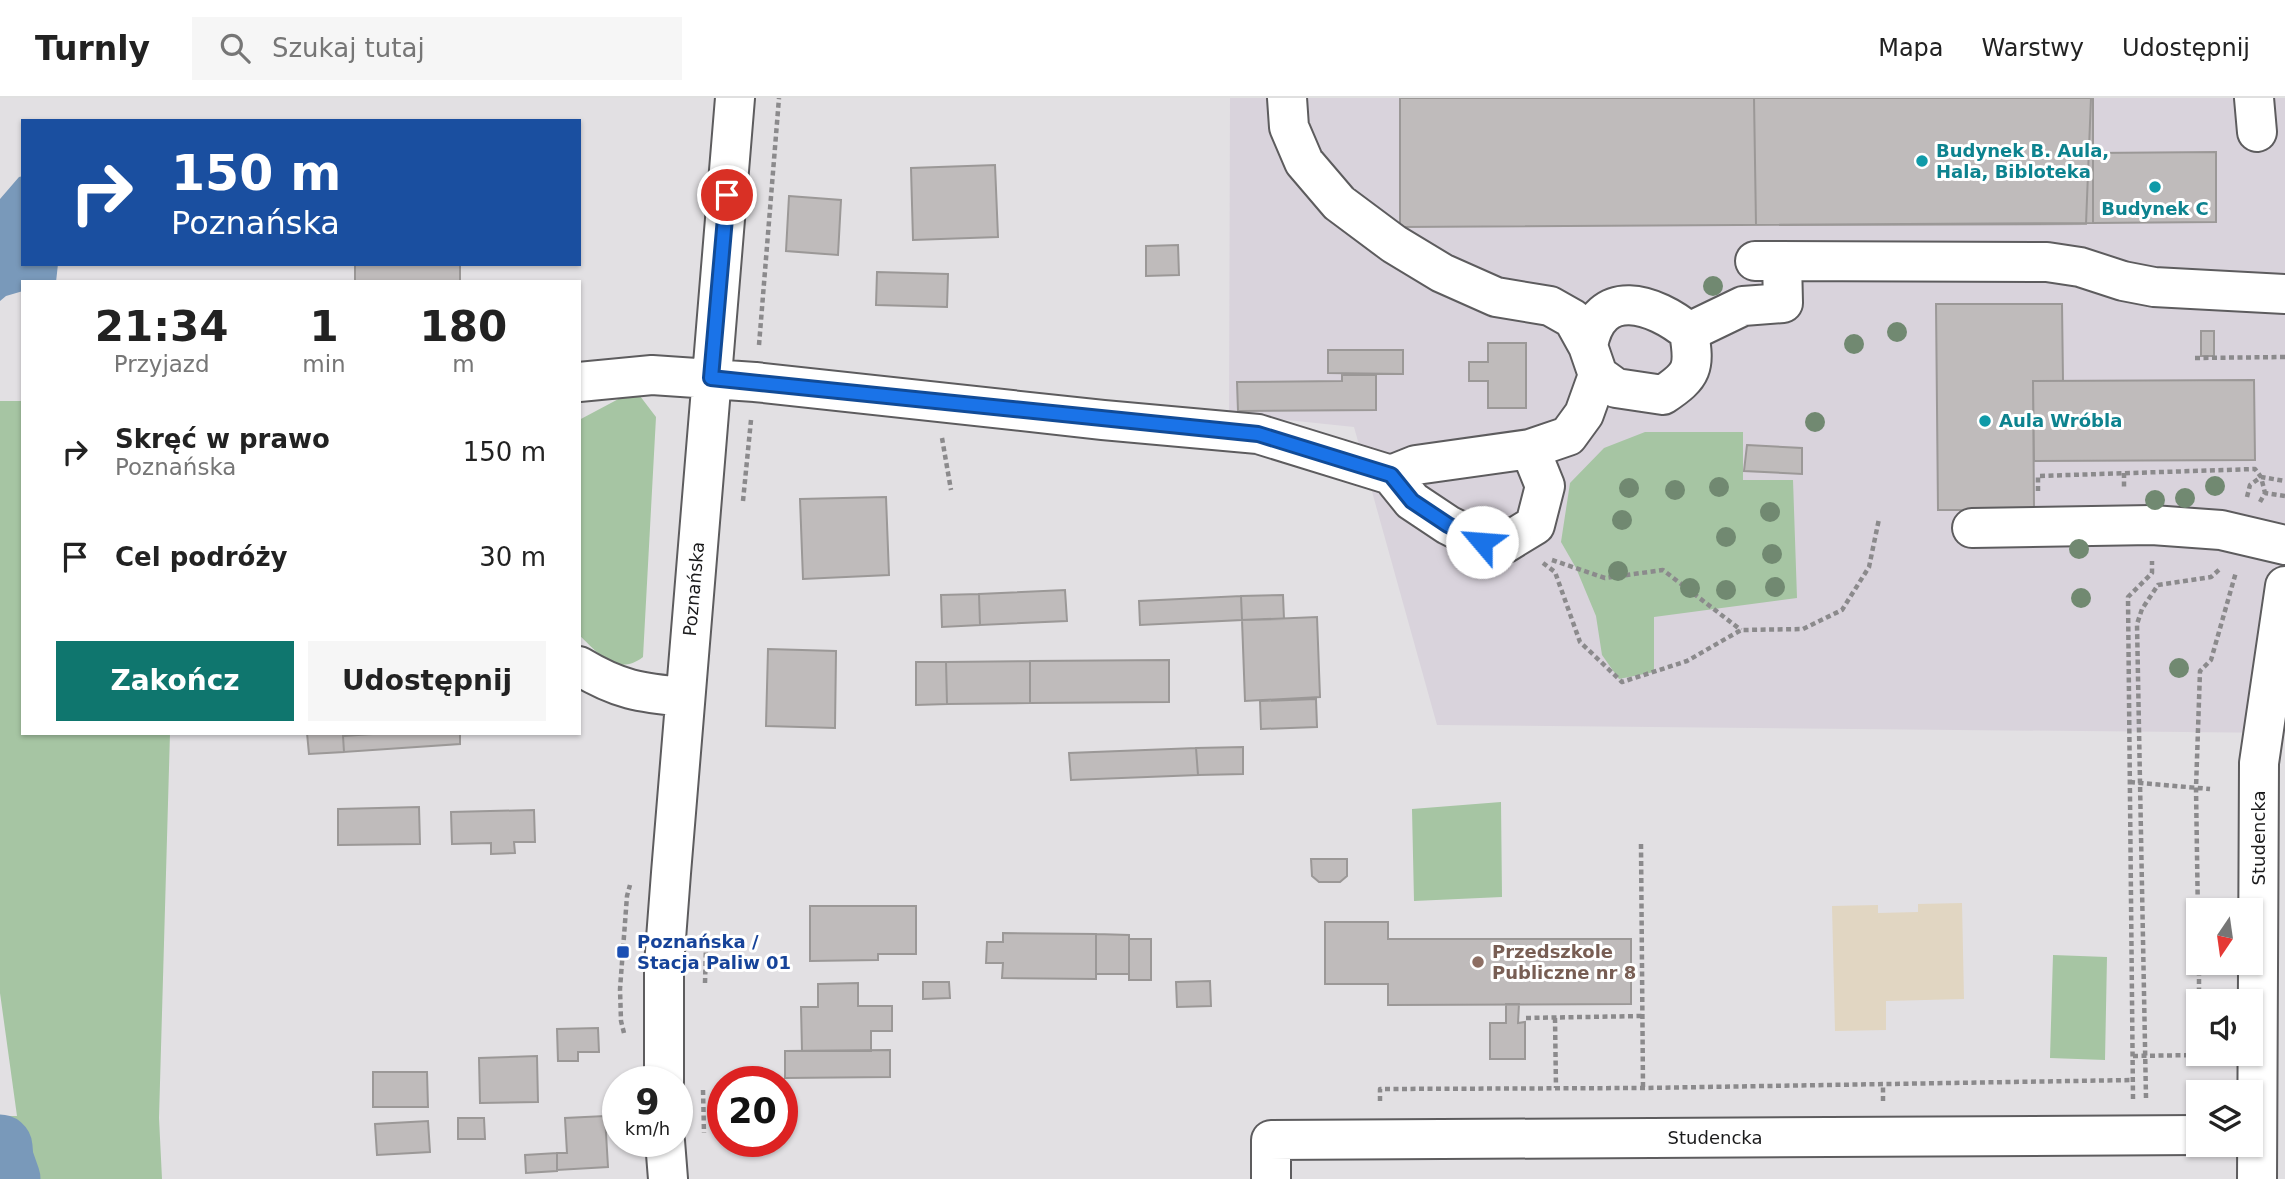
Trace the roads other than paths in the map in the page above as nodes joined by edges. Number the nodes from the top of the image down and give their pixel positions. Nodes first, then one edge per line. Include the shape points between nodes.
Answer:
1 (735, 98) edge
2 (1287, 98) edge
3 (2285, 294) edge
4 (1689, 332) junction
5 (1593, 361) junction
6 (711, 378) junction
7 (581, 382) edge
8 (1530, 449) junction
9 (1391, 475) junction
10 (1972, 527) dead end
11 (2285, 545) edge
12 (2284, 589) edge
13 (581, 667) edge
14 (685, 697) junction
15 (2272, 764) edge
16 (664, 1066) edge
17 (2257, 1080) edge
18 (2186, 1135) edge
19 (666, 1157) edge
20 (2256, 1157) edge
21 (668, 1179) edge
22 (1271, 1179) edge
23 (2257, 1179) edge

1 - 6 street, Poznańska
2 - 5 street via 1289,127 1304,162 1339,203 1442,274 1496,296 1550,306 1573,318
3 - 4 street via 2154,288 2047,261 1768,261 1783,303 1743,306
4 - 5 street via 1671,317 1641,307 1618,306 1603,314 1591,331
4 - 5 street via 1693,357 1685,380 1663,395 1616,388
5 - 8 street via 1584,414 1568,436
6 - 7 street via 652,374
6 - 9 street via 1258,434
6 - 14 street, Poznańska
8 - 9 street via 1416,465
8 - 9 street via 1545,486 1535,526 1504,544 1482,542 1448,525 1412,501
10 - 11 street via 2152,525 2233,542
12 - 15 street, Studencka
13 - 14 street via 637,692
14 - 16 street, Poznańska via 664,965
15 - 17 street, Studencka
18 - 22 street, Studencka via 1271,1140
19 - 21 street
20 - 23 street, Studencka

